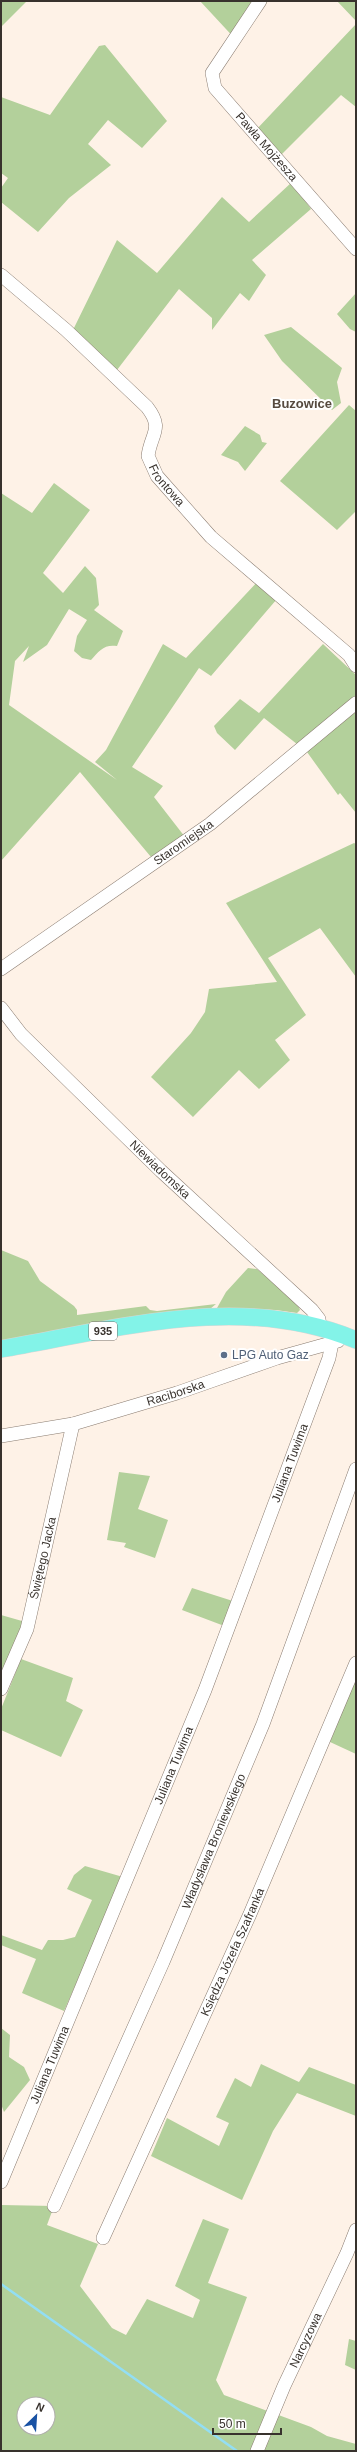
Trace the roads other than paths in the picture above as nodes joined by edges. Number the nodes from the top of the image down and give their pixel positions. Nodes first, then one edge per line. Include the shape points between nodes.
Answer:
1 (260, 1) edge
2 (356, 249) edge
3 (1, 275) edge
4 (356, 666) edge
5 (356, 703) edge
6 (1, 969) edge
7 (1, 1008) edge
8 (320, 1328) junction
9 (345, 1340) edge
10 (1, 1350) edge
11 (73, 1424) junction
12 (1, 1436) edge
13 (356, 1469) edge
14 (356, 1663) edge
15 (1, 1688) edge
16 (1, 2182) edge
17 (54, 2206) dead end
18 (356, 2230) edge
19 (103, 2238) dead end
20 (257, 2451) edge

1 - 2 street, Pawła Mojżesza via 212,73 215,88
3 - 4 street, Frontowa via 66,330 156,418 157,425 148,456 157,476 211,537 349,655
5 - 6 street, Staromiejska via 210,824
7 - 8 street, Niewiadomska via 21,1034 127,1138 312,1310 319,1319
8 - 9 main road, 935
8 - 10 main road, 935 via 260,1317 206,1317 158,1321
9 - 11 street, Raciborska via 277,1358 177,1393
9 - 16 street, Juliana Tuwima via 324,1373 205,1690
11 - 12 street, Raciborska
11 - 15 street, Świętego Jacka via 27,1630
13 - 17 street, Władysława Broniewskiego via 263,1724 163,1962
14 - 19 street, Księdza Józefa Szafranka via 250,1914
18 - 20 street, Narcyzowa

